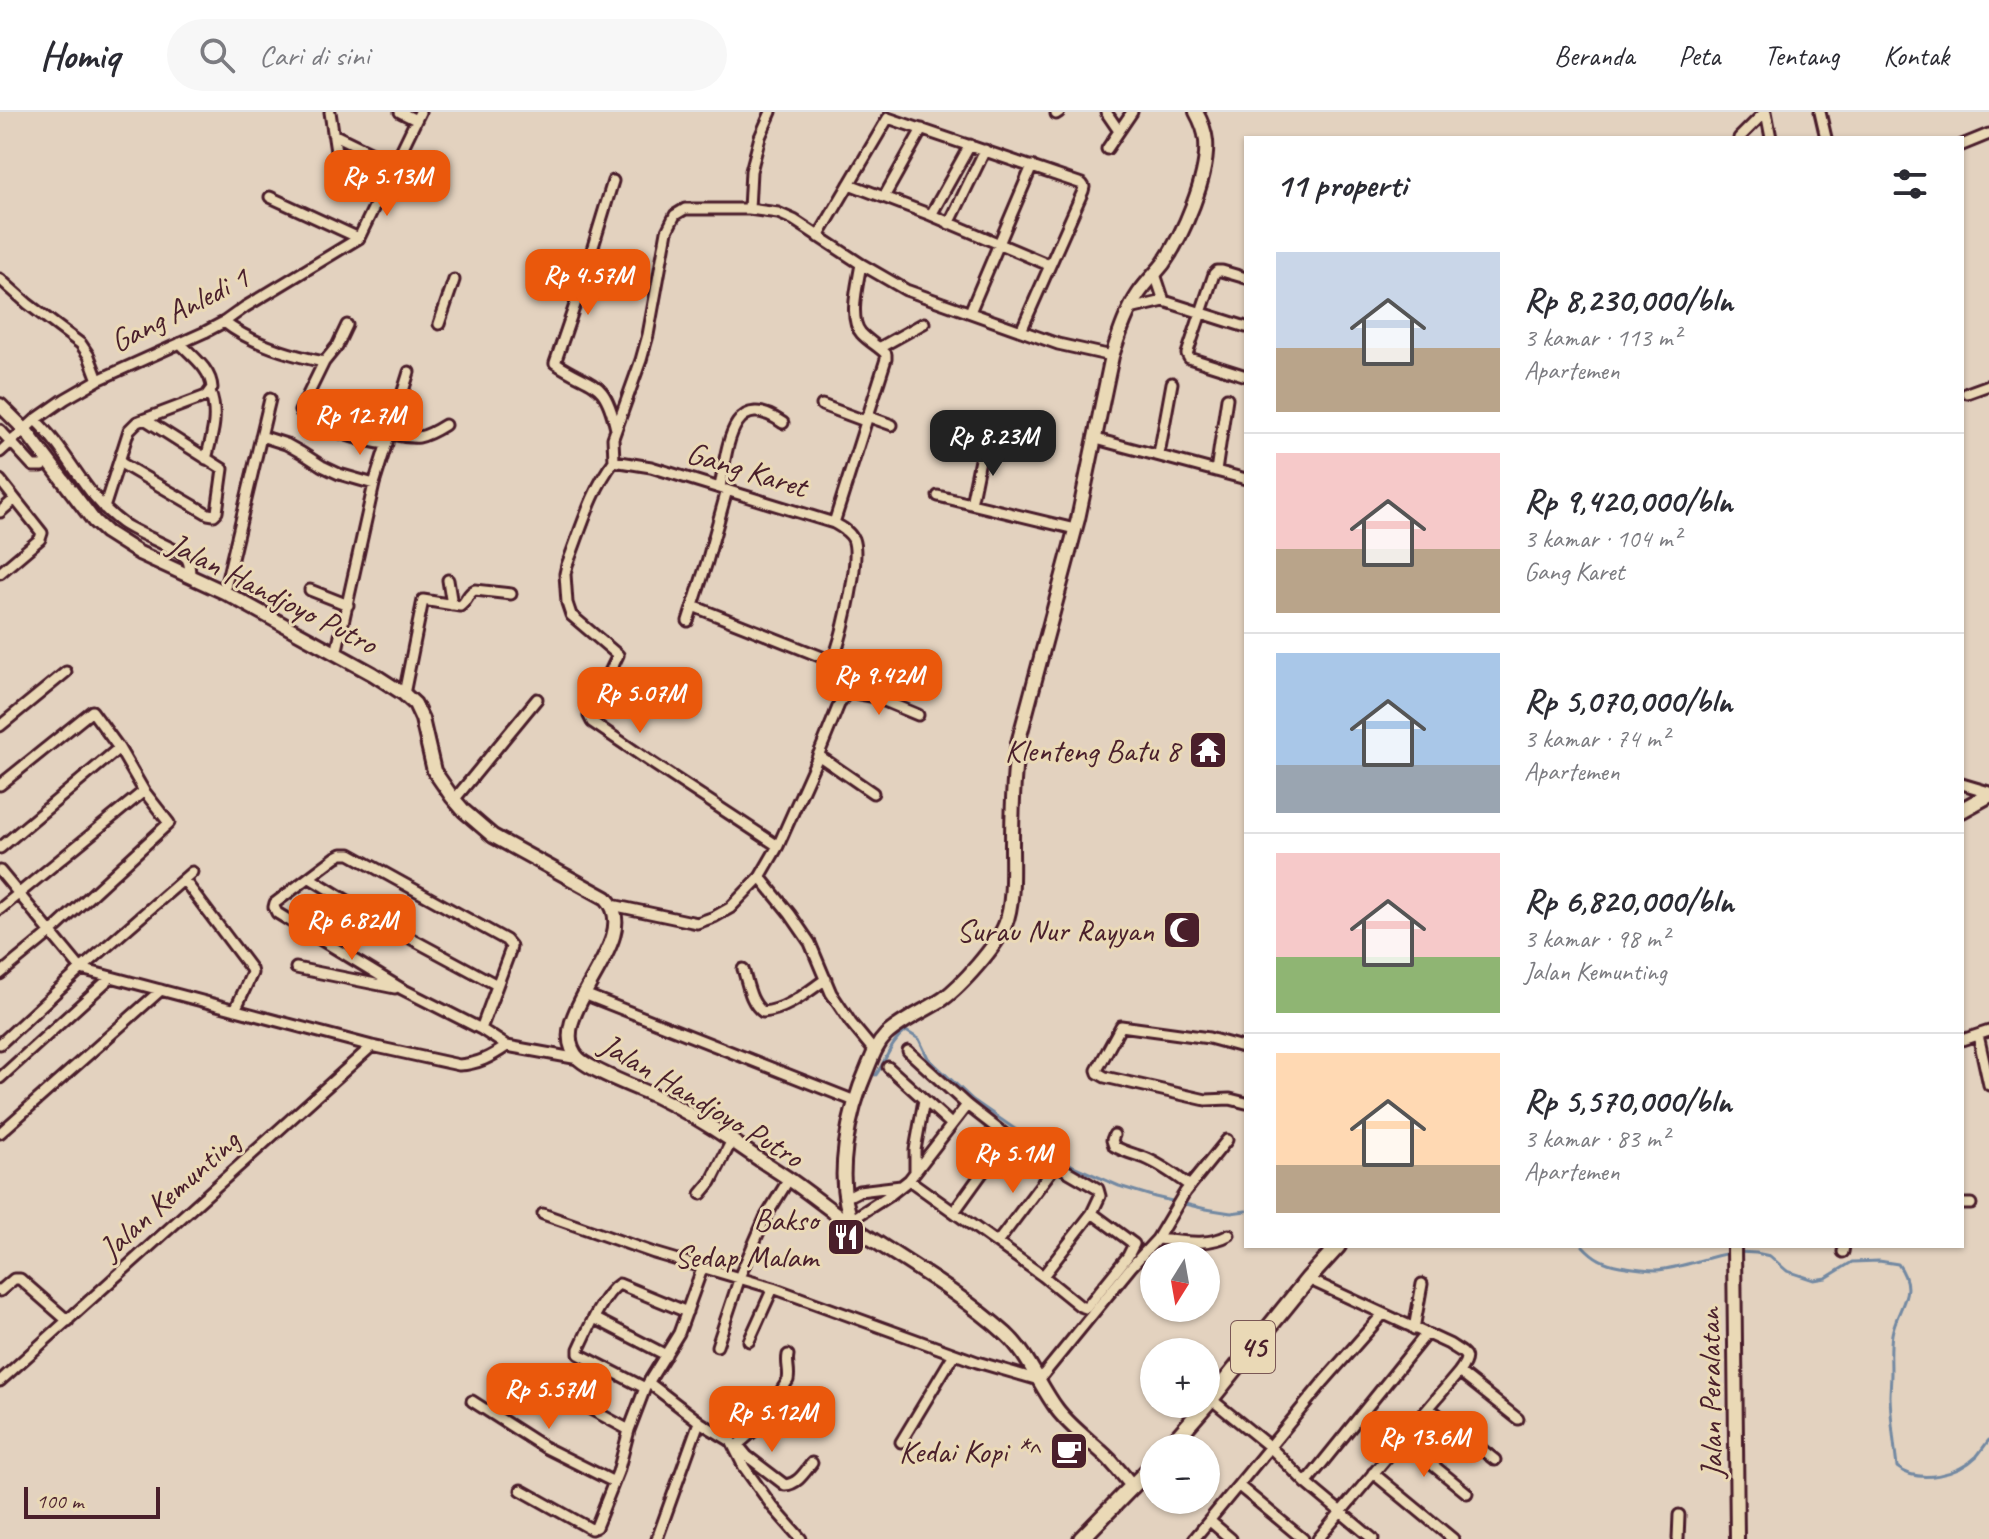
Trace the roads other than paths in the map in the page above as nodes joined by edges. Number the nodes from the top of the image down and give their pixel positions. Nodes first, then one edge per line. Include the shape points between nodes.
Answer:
1 (330, 112) edge
2 (400, 112) edge
3 (771, 112) edge
4 (1106, 112) edge
5 (1132, 112) edge
6 (1196, 112) edge
7 (1765, 112) edge
8 (1820, 112) edge
9 (418, 116) edge
10 (922, 129) junction
11 (1119, 131) junction
12 (333, 134) junction
13 (1989, 134) edge
14 (1741, 136) edge
15 (1771, 136) edge
16 (1826, 136) edge
17 (1964, 144) edge
18 (970, 145) junction
19 (1107, 149) dead end
20 (985, 150) junction
21 (395, 164) junction
22 (1032, 166) junction
23 (613, 181) dead end
24 (385, 184) junction
25 (849, 184) junction
26 (270, 197) dead end
27 (884, 197) junction
28 (749, 209) junction
29 (931, 215) junction
30 (949, 224) junction
31 (818, 237) junction
32 (359, 238) junction
33 (998, 244) junction
34 (861, 264) junction
35 (1049, 265) junction
36 (1155, 274) junction
37 (1244, 278) edge
38 (0, 279) edge
39 (454, 280) dead end
40 (1164, 301) junction
41 (1130, 309) junction
42 (970, 312) junction
43 (1202, 313) junction
44 (224, 322) junction
45 (924, 323) dead end
46 (439, 324) dead end
47 (347, 325) dead end
48 (1244, 326) edge
49 (1021, 331) junction
50 (180, 343) junction
51 (879, 348) junction
52 (1112, 356) junction
53 (324, 362) junction
54 (409, 372) dead end
55 (1244, 375) edge
56 (98, 380) junction
57 (1172, 383) dead end
58 (1989, 385) edge
59 (210, 392) junction
60 (1967, 393) dead end
61 (1227, 398) dead end
62 (270, 399) dead end
63 (822, 405) dead end
64 (1, 407) edge
65 (866, 418) junction
66 (35, 420) junction
67 (146, 420) junction
68 (783, 423) dead end
69 (445, 425) dead end
70 (892, 425) dead end
71 (616, 429) junction
72 (0, 430) edge
73 (25, 430) junction
74 (261, 436) junction
75 (388, 439) junction
76 (1096, 439) junction
77 (10, 443) junction
78 (983, 445) dead end
79 (0, 452) edge
80 (1159, 454) junction
81 (206, 459) junction
82 (48, 461) junction
83 (614, 461) junction
84 (119, 462) junction
85 (1216, 471) junction
86 (1244, 478) edge
87 (0, 480) edge
88 (374, 484) junction
89 (723, 489) junction
90 (938, 496) dead end
91 (15, 499) junction
92 (971, 504) junction
93 (104, 508) junction
94 (0, 512) edge
95 (834, 523) junction
96 (1075, 529) junction
97 (0, 573) edge
98 (190, 577) junction
99 (448, 580) dead end
100 (310, 590) dead end
101 (224, 592) junction
102 (511, 594) dead end
103 (348, 605) junction
104 (452, 605) junction
105 (693, 606) junction
106 (688, 621) dead end
107 (336, 654) junction
108 (832, 661) junction
109 (66, 672) dead end
110 (404, 694) junction
111 (845, 695) junction
112 (537, 699) dead end
113 (918, 715) dead end
114 (0, 726) edge
115 (119, 748) junction
116 (818, 755) junction
117 (0, 785) edge
118 (1964, 785) edge
119 (144, 791) junction
120 (873, 793) dead end
121 (1989, 793) edge
122 (454, 800) junction
123 (1964, 809) edge
124 (778, 846) junction
125 (0, 848) edge
126 (0, 871) edge
127 (192, 872) dead end
128 (760, 877) junction
129 (310, 878) junction
130 (184, 880) junction
131 (18, 893) junction
132 (612, 905) junction
133 (0, 909) edge
134 (51, 932) junction
135 (296, 968) dead end
136 (81, 969) junction
137 (743, 969) dead end
138 (0, 974) edge
139 (110, 978) junction
140 (826, 979) junction
141 (497, 985) junction
142 (402, 989) junction
143 (161, 990) junction
144 (584, 994) junction
145 (235, 1010) junction
146 (481, 1029) junction
147 (1989, 1031) edge
148 (1978, 1035) junction
149 (1964, 1039) edge
150 (0, 1044) edge
151 (372, 1046) junction
152 (507, 1046) junction
153 (1244, 1047) edge
154 (908, 1051) dead end
155 (875, 1052) junction
156 (579, 1059) junction
157 (888, 1067) dead end
158 (0, 1078) edge
159 (1989, 1085) edge
160 (924, 1100) junction
161 (855, 1101) junction
162 (1244, 1102) edge
163 (967, 1105) junction
164 (951, 1124) junction
165 (2, 1128) edge
166 (1114, 1135) dead end
167 (1008, 1137) junction
168 (732, 1140) junction
169 (1227, 1140) dead end
170 (1055, 1166) junction
171 (789, 1179) junction
172 (909, 1179) junction
173 (1190, 1186) junction
174 (701, 1194) dead end
175 (845, 1198) junction
176 (954, 1212) junction
177 (1092, 1213) junction
178 (543, 1214) dead end
179 (852, 1224) junction
180 (1229, 1235) dead end
181 (1157, 1239) junction
182 (997, 1243) junction
183 (1336, 1248) edge
184 (1734, 1248) edge
185 (702, 1269) junction
186 (741, 1275) junction
187 (1043, 1276) junction
188 (1308, 1279) junction
189 (1422, 1284) dead end
190 (773, 1288) junction
191 (0, 1291) edge
192 (687, 1312) junction
193 (1383, 1314) junction
194 (594, 1318) junction
195 (68, 1321) junction
196 (1414, 1329) junction
197 (1426, 1334) junction
198 (749, 1341) dead end
199 (717, 1346) dead end
200 (954, 1354) junction
201 (666, 1355) junction
202 (788, 1355) dead end
203 (1459, 1372) junction
204 (1039, 1380) junction
205 (0, 1381) edge
206 (647, 1385) junction
207 (552, 1388) dead end
208 (1220, 1388) edge
209 (472, 1401) dead end
210 (1220, 1406) edge
211 (1429, 1408) junction
212 (1194, 1418) edge
213 (1518, 1419) dead end
214 (699, 1422) junction
215 (629, 1430) junction
216 (1180, 1434) edge
217 (1401, 1439) junction
218 (901, 1442) dead end
219 (736, 1446) junction
220 (1270, 1447) junction
221 (1495, 1460) dead end
222 (812, 1463) dead end
223 (1373, 1473) junction
224 (1140, 1479) edge
225 (614, 1482) junction
226 (1306, 1483) junction
227 (1239, 1486) junction
228 (1133, 1487) junction
229 (521, 1490) dead end
230 (1467, 1493) dead end
231 (1342, 1513) junction
232 (1679, 1515) dead end
233 (1210, 1521) junction
234 (1451, 1537) edge
235 (657, 1539) edge
236 (801, 1539) edge
237 (1081, 1539) edge
238 (1194, 1539) edge
239 (1231, 1539) edge
240 (1303, 1539) edge
241 (1318, 1539) edge
242 (1373, 1539) edge
243 (1678, 1539) edge
244 (1737, 1539) edge

1 - 12 street
2 - 9 street
3 - 28 street via 751,171
4 - 11 street
5 - 11 street
6 - 36 street via 1206,144 1199,185 1181,235
7 - 14 street
7 - 15 street
8 - 16 street
9 - 21 street
10 - 18 street
10 - 25 street via 887,118
10 - 27 street
11 - 19 street
12 - 21 street
12 - 24 street via 341,163
13 - 17 street
18 - 20 street
18 - 29 street
20 - 22 street
20 - 30 street
21 - 24 street
22 - 33 street
22 - 35 street via 1084,187
23 - 71 street via 555,363 601,389
24 - 32 street
25 - 27 street
25 - 31 street
26 - 32 street
27 - 29 street
28 - 31 street via 778,213
28 - 71 street via 685,209 670,221 645,346
29 - 30 street
30 - 33 street
31 - 34 street
32 - 44 street, Gang Anledi 1
33 - 35 street
33 - 42 street
34 - 42 street via 906,290
34 - 51 street via 854,316 859,332
35 - 49 street
36 - 40 street
36 - 41 street
37 - 43 street via 1217,271
38 - 56 street via 28,304 75,332
39 - 46 street
40 - 41 street
40 - 43 street
41 - 52 street
42 - 49 street
43 - 48 street
43 - 55 street via 1189,358
44 - 50 street, Gang Anledi 1
44 - 53 street via 249,339
45 - 51 street
47 - 53 street
49 - 52 street
50 - 56 street, Gang Anledi 1
50 - 59 street via 210,377
51 - 65 street via 886,359
52 - 76 street
53 - 75 street via 300,411 349,437
54 - 75 street
56 - 66 street, Gang Anledi 1
57 - 80 street
58 - 60 street
59 - 67 street
59 - 81 street via 215,409
61 - 85 street
62 - 74 street
63 - 65 street
64 - 73 street, Jalan Handjoyo Putro
65 - 70 street
65 - 95 street
66 - 73 street, Gang Anledi 1
66 - 93 street
67 - 81 street
67 - 84 street via 129,430
68 - 89 street via 762,413 735,423
69 - 75 street via 423,438
71 - 83 street
72 - 77 street
73 - 77 street, Gang Anledi 1
73 - 82 street, Jalan Handjoyo Putro
74 - 88 street via 339,474
74 - 101 street
75 - 88 street
76 - 80 street
76 - 96 street
77 - 79 street, Gang Anledi 1
77 - 82 street via 33,466
78 - 92 street
80 - 85 street
81 - 84 street via 223,469 214,515
82 - 98 street, Jalan Handjoyo Putro via 106,532
83 - 89 street, Gang Karet
83 - 124 street via 595,492 565,574 571,615 618,655 589,716
84 - 93 street
85 - 86 street
87 - 91 street
88 - 103 street
89 - 95 street, Gang Karet
89 - 105 street
90 - 92 street
91 - 94 street
91 - 97 street via 42,533
92 - 96 street
93 - 98 street via 133,531 187,559
95 - 108 street, Gang Karet via 853,540 854,568
96 - 155 street via 1018,743 1006,924 963,981 887,1034
98 - 101 street, Jalan Handjoyo Putro
99 - 104 street
100 - 103 street
101 - 107 street, Jalan Handjoyo Putro
102 - 104 street via 475,590 462,605
103 - 107 street
104 - 110 street via 422,601
105 - 106 street
105 - 108 street
107 - 110 street, Jalan Handjoyo Putro
108 - 111 street via 832,685
109 - 114 street
110 - 122 street, Jalan Handjoyo Putro via 422,719 434,771
111 - 113 street via 875,697
111 - 116 street
112 - 122 street
115 - 117 street via 91,712
115 - 119 street
115 - 125 street
116 - 120 street
116 - 124 street
118 - 121 street
119 - 131 street
119 - 134 street via 169,824
121 - 123 main road
122 - 132 street, Jalan Handjoyo Putro via 493,836
124 - 128 street
126 - 131 street
127 - 130 street
128 - 132 street via 730,908 697,923
128 - 140 street via 810,943
129 - 141 street
129 - 141 street via 336,857 350,854 506,940 510,951
129 - 142 street via 275,903 275,910
130 - 136 street
130 - 145 street via 251,969
131 - 133 street
131 - 134 street
132 - 144 street, Jalan Handjoyo Putro via 614,938
134 - 136 street
134 - 138 street
135 - 142 street
136 - 139 street
136 - 150 street
137 - 140 street via 752,998 763,1012 794,1001
139 - 143 street
139 - 158 street
140 - 155 street
141 - 146 street
142 - 146 street
143 - 145 street
143 - 165 street
144 - 156 street, Jalan Handjoyo Putro via 571,1026
144 - 161 street
145 - 151 street
146 - 152 street
147 - 148 street
148 - 149 street
148 - 159 street
151 - 152 street via 459,1065 486,1060
151 - 195 street, Jalan Kemunting
152 - 156 street
153 - 162 street via 1121,1026 1097,1070 1105,1077 1190,1097
154 - 163 street
155 - 161 street
156 - 168 street, Jalan Handjoyo Putro
157 - 160 street
160 - 164 street
160 - 172 street
161 - 175 street via 845,1150
163 - 164 street
163 - 167 street
164 - 172 street
166 - 173 street via 1114,1146
167 - 170 street
167 - 176 street
168 - 171 street, Jalan Handjoyo Putro
168 - 174 street
169 - 173 street
170 - 177 street via 1098,1189
170 - 182 street
171 - 179 street, Jalan Handjoyo Putro
171 - 186 street via 765,1218
172 - 175 street
172 - 176 street
172 - 179 street
173 - 181 street
175 - 179 street
176 - 182 street
177 - 187 street
177 - 187 street via 1134,1244 1092,1303 1080,1306
178 - 185 street
179 - 204 street, Jalan Handjoyo Putro via 977,1309 1009,1337
180 - 181 street via 1206,1243
181 - 204 street
182 - 187 street
183 - 188 main road, 45
184 - 244 street, Jalan Peralatan
185 - 186 street
185 - 192 street
186 - 190 street
186 - 199 street
188 - 193 street
188 - 208 main road, 45
189 - 196 street
190 - 198 street
190 - 200 street
191 - 195 street via 20,1279
192 - 194 street via 619,1284
192 - 201 street
193 - 196 street
193 - 220 street
194 - 201 street
194 - 206 street via 579,1354
195 - 205 street, Jalan Kemunting
196 - 197 street
197 - 203 street via 1463,1353 1466,1362
197 - 226 street
200 - 204 street
200 - 218 street
201 - 206 street
202 - 219 street via 788,1380 758,1427
203 - 211 street
203 - 213 street
204 - 228 street, Jalan Handjoyo Putro via 1068,1422
206 - 214 street
206 - 215 street
207 - 215 street
209 - 225 street via 544,1447
210 - 220 street
211 - 217 street
211 - 221 street
212 - 216 main road, 45
214 - 219 street
214 - 235 street
215 - 225 street
217 - 223 street
217 - 230 street
219 - 222 street via 785,1485 797,1481
219 - 236 street via 744,1467
220 - 226 street
220 - 227 street
223 - 231 street
223 - 234 street
224 - 228 main road
225 - 229 street via 598,1525 591,1529
226 - 231 street
227 - 233 street
227 - 240 street
228 - 237 main road
231 - 241 street
231 - 242 street
232 - 243 street
233 - 238 street
233 - 239 street

